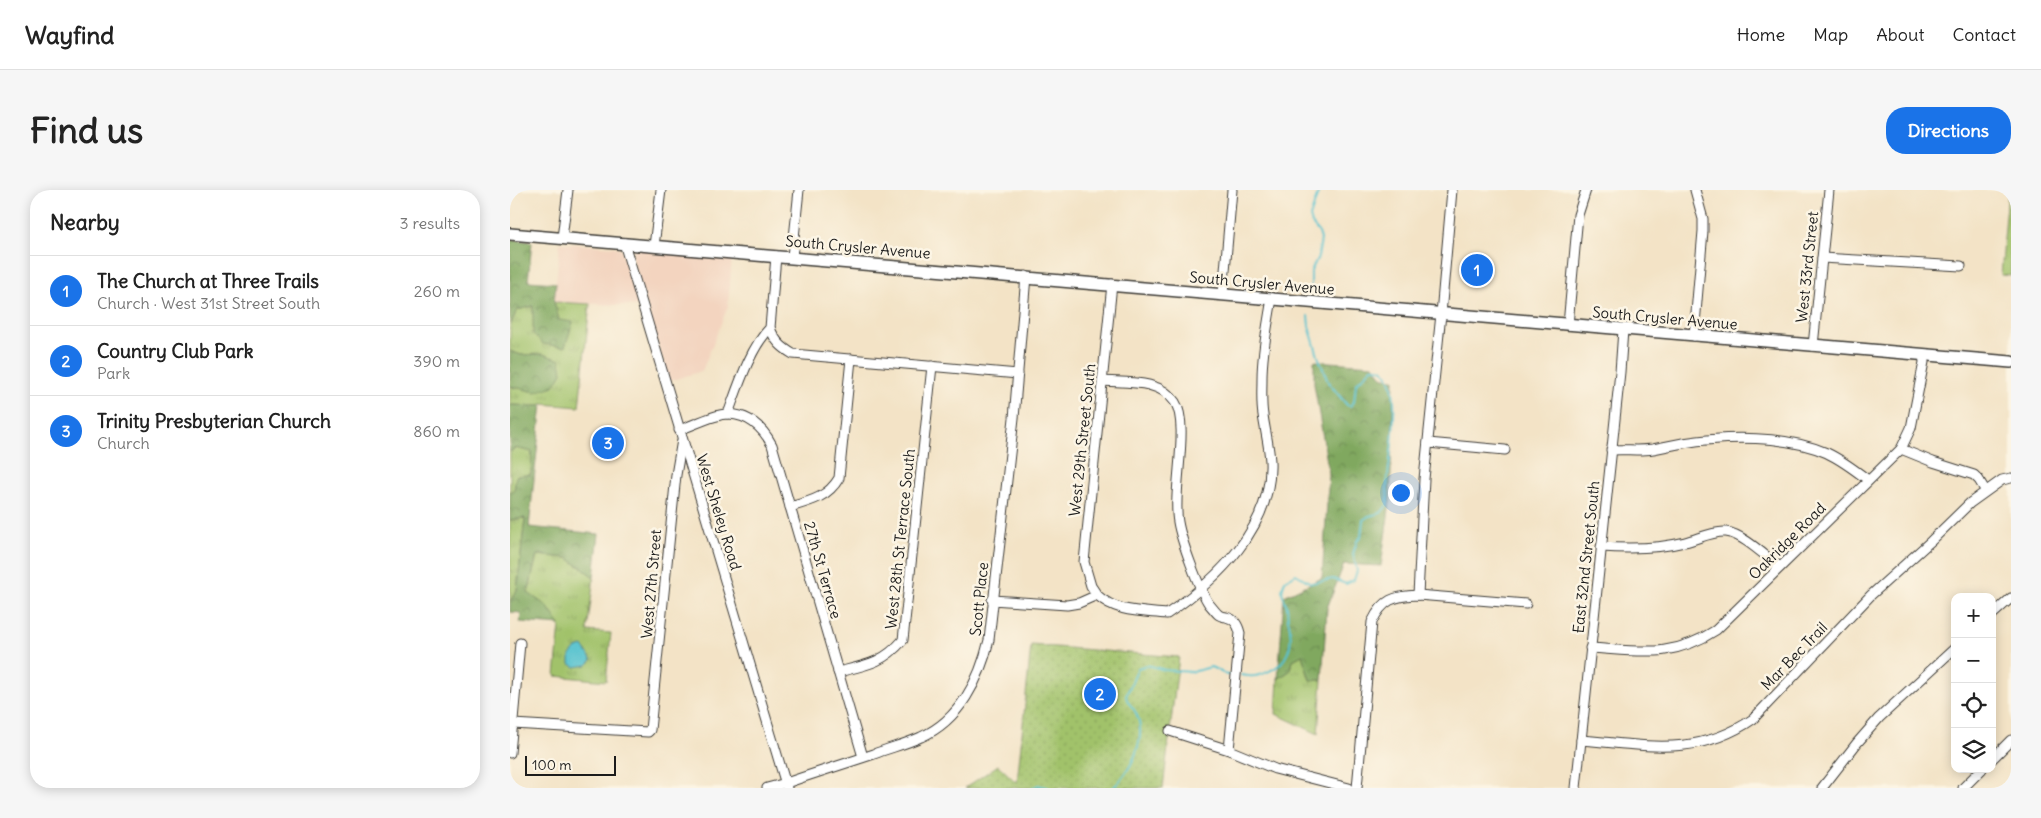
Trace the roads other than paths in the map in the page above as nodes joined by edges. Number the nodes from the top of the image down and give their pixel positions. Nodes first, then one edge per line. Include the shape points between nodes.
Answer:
1 (568, 190) edge
2 (661, 190) edge
3 (799, 190) edge
4 (1232, 190) edge
5 (1452, 190) edge
6 (1586, 190) edge
7 (1695, 190) edge
8 (1829, 190) edge
9 (510, 234) edge
10 (562, 238) junction
11 (624, 243) junction
12 (654, 246) junction
13 (776, 256) junction
14 (792, 257) junction
15 (1822, 258) junction
16 (1961, 266) dead end
17 (1026, 276) junction
18 (1112, 284) junction
19 (1223, 294) junction
20 (1272, 298) junction
21 (1441, 314) junction
22 (1568, 325) junction
23 (770, 328) junction
24 (1622, 330) junction
25 (1694, 336) junction
26 (1813, 346) junction
27 (1924, 354) junction
28 (851, 359) junction
29 (2011, 362) edge
30 (932, 366) junction
31 (1018, 374) junction
32 (1102, 381) junction
33 (728, 414) junction
34 (680, 430) junction
35 (682, 440) junction
36 (1428, 443) junction
37 (1901, 449) junction
38 (1505, 450) dead end
39 (1611, 450) junction
40 (2011, 478) edge
41 (1868, 480) junction
42 (1985, 490) junction
43 (790, 507) junction
44 (1600, 547) junction
45 (1780, 567) junction
46 (1201, 587) junction
47 (1097, 595) junction
48 (1418, 595) junction
49 (2011, 598) edge
50 (992, 600) junction
51 (1526, 604) dead end
52 (1996, 611) edge
53 (520, 643) dead end
54 (1590, 648) junction
55 (1951, 652) edge
56 (838, 672) junction
57 (512, 724) junction
58 (1170, 731) dead end
59 (1581, 740) junction
60 (2011, 740) edge
61 (1229, 750) junction
62 (510, 752) edge
63 (1996, 755) edge
64 (863, 757) junction
65 (1978, 773) edge
66 (787, 786) edge
67 (767, 788) edge
68 (1349, 788) edge
69 (1357, 788) edge
70 (1576, 788) edge
71 (1822, 788) edge
72 (1963, 788) edge

1 - 10 street
2 - 12 street
3 - 14 street
4 - 19 street
5 - 21 street
6 - 22 street via 1578,215
7 - 25 street via 1703,230
8 - 15 street, West 33rd Street
9 - 10 main road, South Crysler Avenue
10 - 11 main road, South Crysler Avenue
11 - 12 main road, South Crysler Avenue
11 - 34 street, West Sheley Road
12 - 13 main road, South Crysler Avenue
13 - 14 main road, South Crysler Avenue
13 - 23 street
14 - 17 main road, South Crysler Avenue
15 - 16 street
15 - 26 street, West 33rd Street
17 - 18 main road, South Crysler Avenue
17 - 31 street, Scott Place
18 - 19 main road, South Crysler Avenue
18 - 32 street, West 29th Street South
19 - 20 main road, South Crysler Avenue
20 - 21 main road, South Crysler Avenue
20 - 46 street via 1262,377 1263,414 1270,460 1267,496 1241,547
21 - 22 main road, South Crysler Avenue
21 - 36 street
22 - 24 main road, South Crysler Avenue
23 - 28 street via 775,339 793,354
23 - 33 street via 760,338
24 - 25 main road, South Crysler Avenue
24 - 39 street, East 32nd Street South
25 - 26 main road, South Crysler Avenue
26 - 27 main road, South Crysler Avenue
27 - 29 main road, South Crysler Avenue
27 - 37 street, Oakridge Road via 1911,428
28 - 30 street
28 - 43 street via 839,478 824,496
30 - 31 street
30 - 56 street, West 28th St Terrace South via 903,640 892,653 877,662
31 - 50 street, Scott Place
32 - 46 street via 1154,386 1169,394 1179,408 1182,423 1177,518
32 - 47 street, West 29th Street South via 1084,562
33 - 34 street
33 - 43 street, 27th St Terrace via 752,421 767,435
34 - 35 street, West Sheley Road
35 - 57 street, West 27th Street via 648,732
35 - 66 street, West Sheley Road
36 - 38 street
36 - 48 street
37 - 41 street, Oakridge Road
37 - 42 street via 1974,475
39 - 41 street via 1652,449 1726,438 1782,440 1828,453
39 - 44 street, East 32nd Street South
40 - 42 street, Mar Bec Trail
41 - 45 street, Oakridge Road
42 - 59 street, Mar Bec Trail via 1871,595 1753,719 1740,728 1716,740 1685,746
43 - 56 street, 27th St Terrace
44 - 45 street via 1655,548 1715,532 1727,532 1740,537
44 - 54 street, East 32nd Street South
45 - 54 street, Oakridge Road via 1716,630 1691,644 1654,652
46 - 47 street via 1167,614 1120,609
46 - 61 street via 1220,616 1233,620 1240,633
47 - 50 street via 1067,605
48 - 51 street
48 - 69 street via 1389,600 1378,610 1372,622
49 - 52 street
50 - 64 street, Scott Place via 984,662 960,706 922,737
53 - 57 street
54 - 59 street, East 32nd Street South
55 - 71 street via 1879,718
56 - 64 street, 27th St Terrace
57 - 62 street
58 - 61 street
59 - 70 street, East 32nd Street South
60 - 63 street
61 - 68 street via 1275,769
64 - 66 street, Scott Place
65 - 72 street
66 - 67 street, Scott Place

